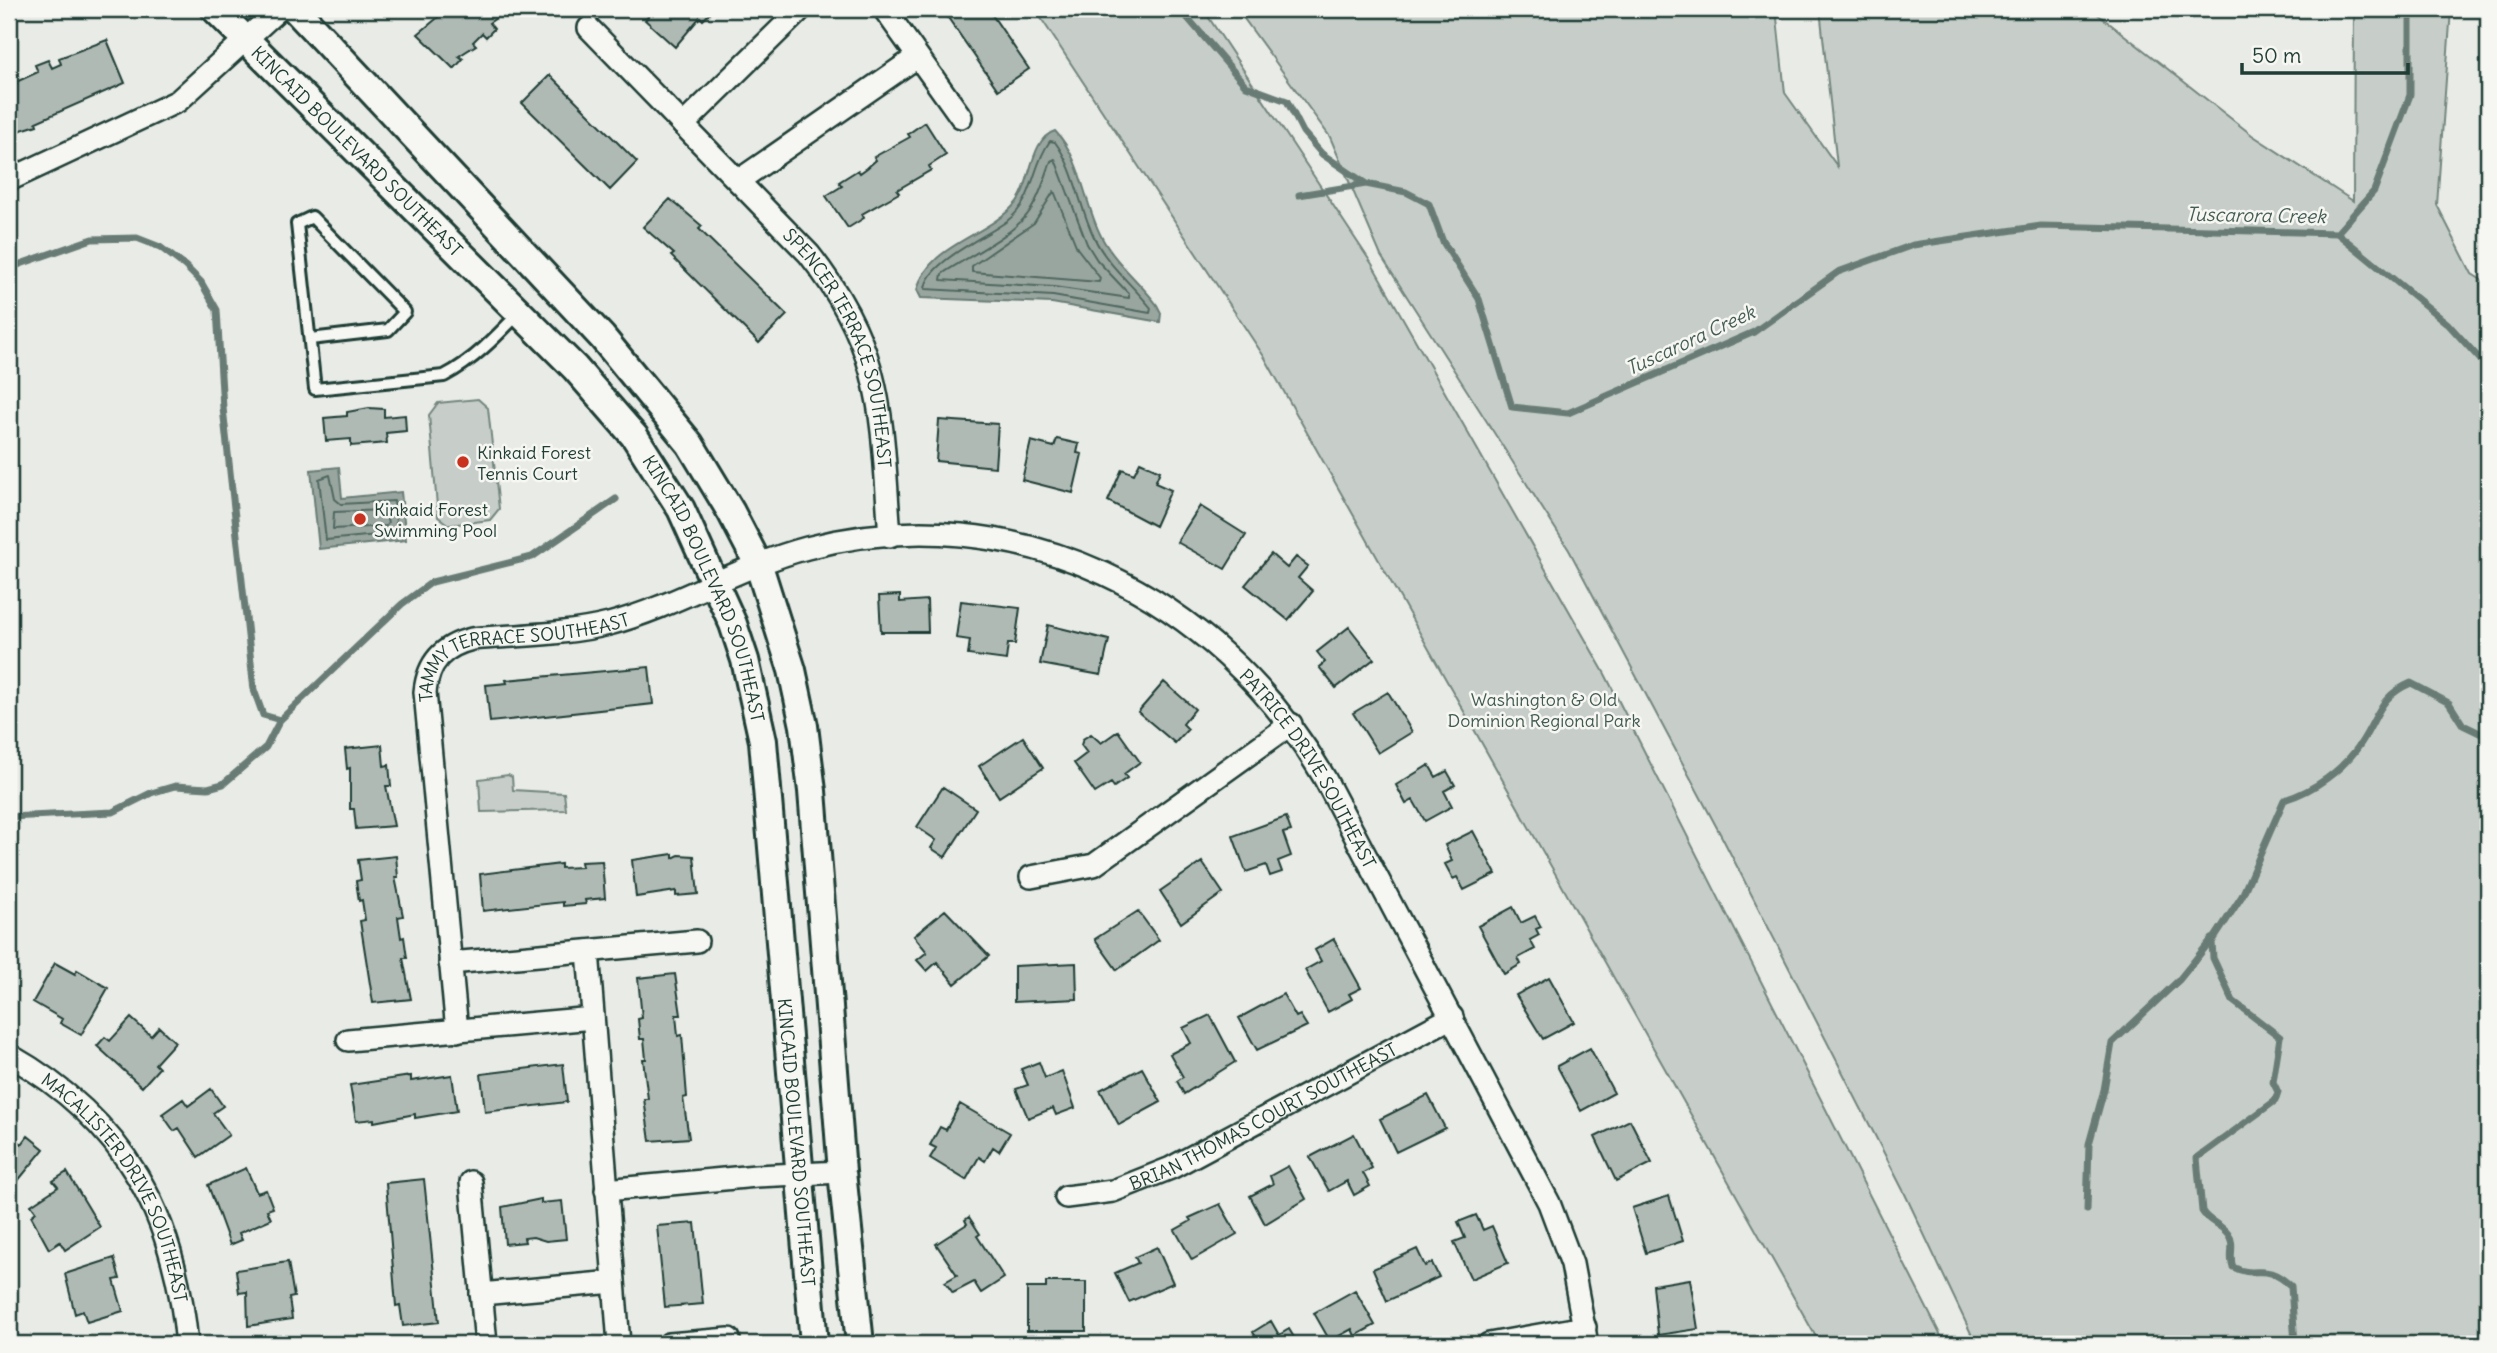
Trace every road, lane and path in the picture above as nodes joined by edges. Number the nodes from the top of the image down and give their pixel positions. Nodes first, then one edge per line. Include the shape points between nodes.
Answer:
1 (215, 9) edge
2 (279, 9) edge
3 (295, 9) edge
4 (801, 9) edge
5 (884, 9) edge
6 (589, 28) dead end
7 (246, 42) junction
8 (917, 57) junction
9 (961, 117) dead end
10 (683, 125) junction
11 (9, 180) edge
12 (738, 181) junction
13 (520, 312) junction
14 (310, 339) junction
15 (890, 536) junction
16 (759, 566) junction
17 (715, 583) junction
18 (1291, 724) junction
19 (1031, 877) dead end
20 (697, 941) dead end
21 (588, 951) junction
22 (450, 963) junction
23 (1452, 1017) junction
24 (593, 1018) junction
25 (457, 1031) junction
26 (348, 1041) dead end
27 (9, 1055) edge
28 (842, 1172) junction
29 (800, 1173) junction
30 (471, 1182) dead end
31 (607, 1190) junction
32 (1066, 1197) dead end
33 (614, 1282) junction
34 (481, 1294) junction
35 (1586, 1336) edge
36 (729, 1339) dead end
37 (187, 1344) edge
38 (486, 1344) edge
39 (619, 1344) edge
40 (668, 1344) edge
41 (814, 1344) edge
42 (860, 1344) edge
43 (1489, 1344) edge

1 - 7 street, KINCAID BOULEVARD SOUTHEAST
2 - 7 street
3 - 16 street via 603,337 690,444
4 - 10 street
5 - 8 street
6 - 10 street, SPENCER TERRACE SOUTHEAST
7 - 11 street via 178,101
7 - 13 street, KINCAID BOULEVARD SOUTHEAST
8 - 9 street
8 - 12 street
10 - 12 street, SPENCER TERRACE SOUTHEAST
12 - 15 street, SPENCER TERRACE SOUTHEAST via 809,254 856,324 880,403
13 - 14 lane via 460,368 428,380 315,390
13 - 17 street, KINCAID BOULEVARD SOUTHEAST via 635,437 681,509
14 - 14 lane via 298,224 312,217 405,312 388,330
15 - 16 street, PATRICE DRIVE SOUTHEAST via 808,548
15 - 18 street, PATRICE DRIVE SOUTHEAST via 935,534 999,542 1061,557 1121,581 1210,639 1250,675
16 - 17 street, TAMMY TERRACE SOUTHEAST
16 - 28 street via 792,670 804,726
17 - 22 street, TAMMY TERRACE SOUTHEAST via 609,624 457,642 433,662 425,692
17 - 29 street, KINCAID BOULEVARD SOUTHEAST via 745,660 764,741
18 - 19 street via 1094,865
18 - 23 street, PATRICE DRIVE SOUTHEAST
20 - 21 street
21 - 22 street
21 - 24 street
22 - 25 street, TAMMY TERRACE SOUTHEAST
23 - 32 street, BRIAN THOMAS COURT SOUTHEAST via 1171,1168 1113,1191
23 - 35 street, PATRICE DRIVE SOUTHEAST via 1549,1203 1572,1264
24 - 25 street
24 - 31 street
25 - 26 street
27 - 37 street, MACALISTER DRIVE SOUTHEAST via 67,1092 94,1117 141,1180 172,1252
28 - 29 street
28 - 42 street
29 - 31 street
29 - 41 street, KINCAID BOULEVARD SOUTHEAST
30 - 34 street
31 - 33 street
33 - 34 street
33 - 39 street
34 - 38 street
35 - 43 street
36 - 40 street

